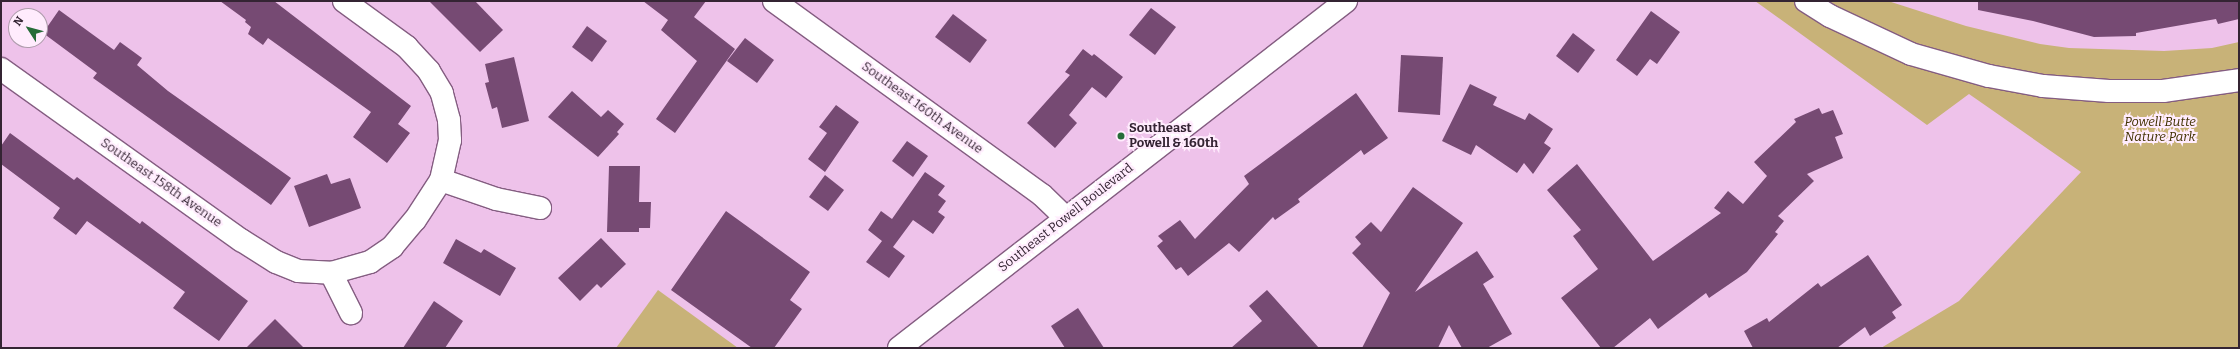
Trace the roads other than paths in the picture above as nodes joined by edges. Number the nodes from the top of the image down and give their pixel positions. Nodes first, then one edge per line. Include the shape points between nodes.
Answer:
1 (344, 1) edge
2 (774, 1) edge
3 (1346, 1) edge
4 (1806, 1) edge
5 (1, 69) edge
6 (2239, 80) edge
7 (441, 180) junction
8 (540, 208) dead end
9 (1066, 218) junction
10 (331, 273) junction
11 (351, 313) dead end
12 (899, 348) edge

1 - 7 street via 407,47 429,71 442,93 449,120 450,140
2 - 9 street, Southeast 160th Avenue via 1042,195
3 - 9 street, Southeast Powell Boulevard
4 - 6 street via 1836,19 1911,54 1989,76 2044,86 2109,91 2164,91
5 - 10 street, Southeast 158th Avenue via 276,262 298,271
7 - 8 street via 496,199
7 - 10 street, Southeast 158th Avenue via 415,220 392,247 370,262
9 - 12 street, Southeast Powell Boulevard
10 - 11 street

